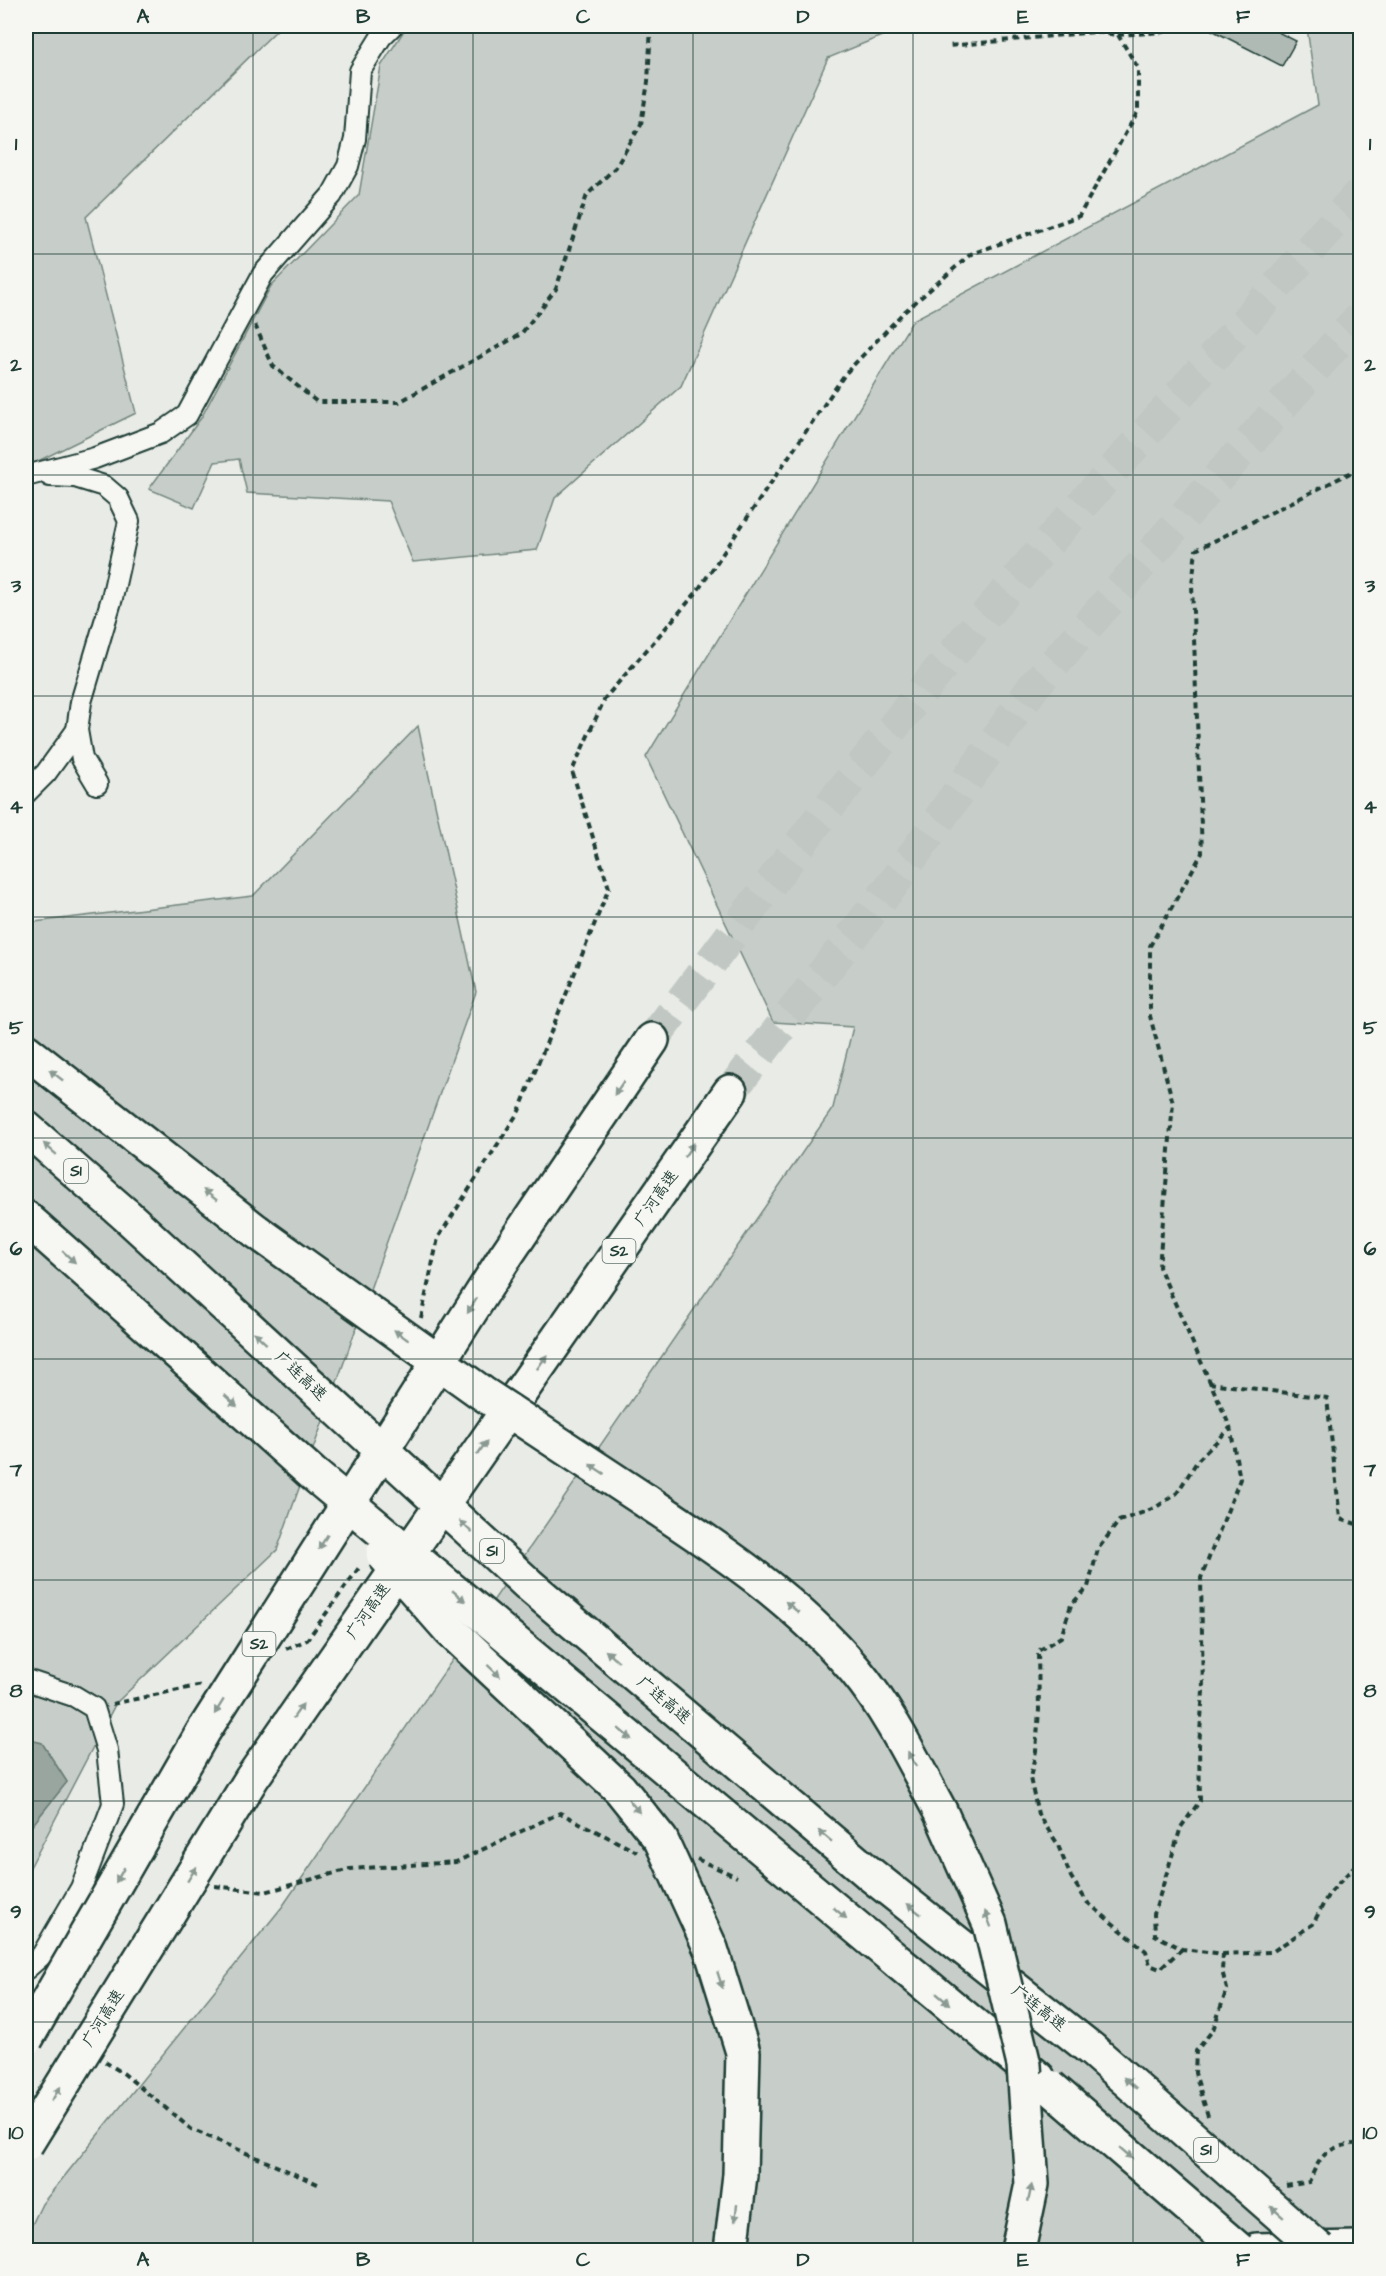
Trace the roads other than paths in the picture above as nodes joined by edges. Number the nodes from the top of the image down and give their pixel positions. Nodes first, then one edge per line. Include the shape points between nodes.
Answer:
1 (392, 26) edge
2 (29, 476) edge
3 (77, 730) junction
4 (97, 784) dead end
5 (26, 793) edge
6 (652, 1040) tunnel mouth
7 (26, 1051) edge
8 (730, 1092) tunnel mouth
9 (26, 1128) edge
10 (26, 1218) edge
11 (312, 1473) junction
12 (26, 1680) edge
13 (26, 1969) edge
14 (26, 2039) edge
15 (26, 2144) edge
16 (1360, 2248) edge
17 (731, 2250) edge
18 (1018, 2250) edge
19 (1239, 2250) edge
20 (1256, 2250) edge
21 (1320, 2250) edge

1 - 2 street via 360,71 355,139 348,166 332,195 263,274 188,415 150,437 95,458
2 - 3 street via 75,477 104,486 118,498 129,520
3 - 4 street via 82,759
3 - 5 street
6 -> 14 highway, S2, bridge via 505,1257 203,1732
18 -> 7 highway, bridge via 1032,2184 1024,2065 990,1924 940,1810 896,1729 855,1671 798,1612 721,1550 482,1393 256,1231
15 -> 8 highway, 广河高速 / S2, bridge via 252,1778
21 -> 9 highway, 广连高速 / S1, bridge via 1092,2049 870,1874 528,1584
10 -> 11 highway, bridge
11 -> 17 highway, bridge via 450,1630 620,1789 661,1840 711,1949 743,2052 740,2175
11 -> 19 highway, bridge via 1050,2087
12 - 13 street via 74,1696 94,1708 107,1750 113,1804 81,1888 42,1954
16 - 20 highway

